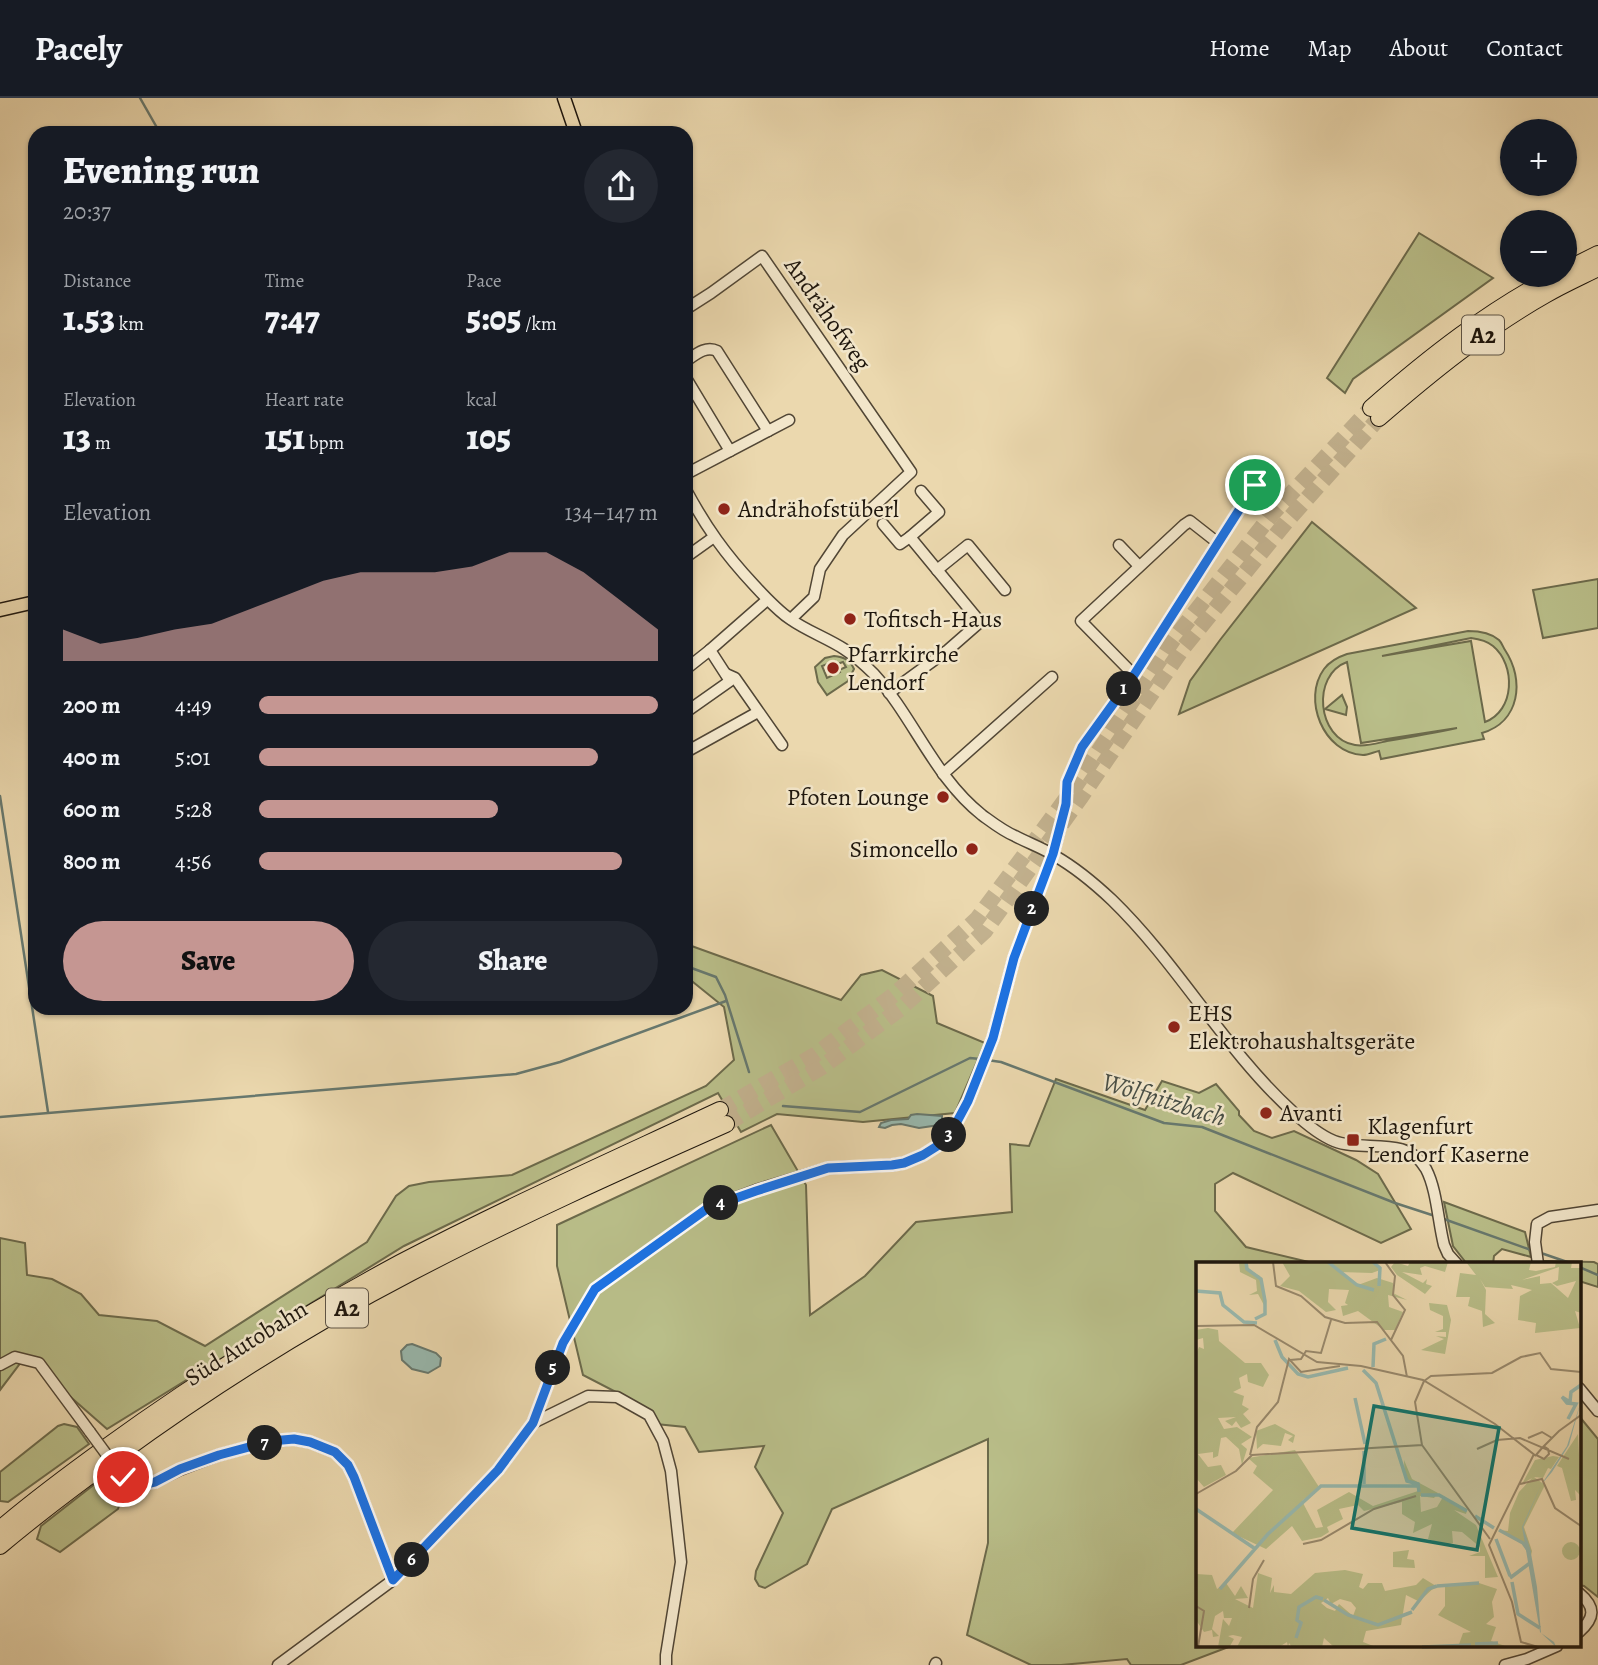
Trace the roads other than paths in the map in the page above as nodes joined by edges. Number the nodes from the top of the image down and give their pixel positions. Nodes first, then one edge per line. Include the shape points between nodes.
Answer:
1 (564, 98) edge
2 (574, 126) edge
3 (1598, 254) edge
4 (1577, 264) edge
5 (1598, 268) edge
6 (1577, 279) edge
7 (1534, 287) edge
8 (1561, 287) edge
9 (693, 305) edge
10 (693, 357) edge
11 (693, 390) edge
12 (789, 420) dead end
13 (768, 431) junction
14 (730, 451) junction
15 (693, 470) edge
16 (1261, 477) dead end
17 (921, 491) dead end
18 (693, 502) edge
19 (883, 524) dead end
20 (714, 537) junction
21 (910, 537) junction
22 (1218, 543) junction
23 (1119, 545) dead end
24 (693, 552) edge
25 (1139, 566) junction
26 (937, 570) junction
27 (1005, 590) dead end
28 (767, 600) junction
29 (28, 604) edge
30 (0, 610) edge
31 (790, 620) junction
32 (710, 650) junction
33 (693, 663) edge
34 (725, 674) junction
35 (1134, 675) junction
36 (1052, 677) dead end
37 (889, 693) junction
38 (693, 707) edge
39 (758, 712) junction
40 (782, 746) dead end
41 (693, 748) edge
42 (943, 774) junction
43 (1053, 854) junction
44 (1598, 1210) edge
45 (1455, 1262) edge
46 (1538, 1262) edge
47 (0, 1365) edge
48 (1580, 1389) edge
49 (1598, 1411) edge
50 (533, 1423) junction
51 (0, 1529) edge
52 (0, 1546) edge
53 (393, 1580) junction
54 (1580, 1594) edge
55 (1580, 1631) edge
56 (1552, 1648) edge
57 (278, 1665) edge
58 (666, 1665) edge
59 (1505, 1665) edge

1 - 2 main road
3 - 4 highway
5 - 6 highway, A2
7 - 8 highway, A2 via 1425,361 1375,413 1492,329
9 - 31 street, Andrähofweg via 762,256 911,472 843,535 820,569 814,597
10 - 13 street via 705,349 717,351
11 - 14 street
12 - 13 street
13 - 14 street
14 - 15 street
16 - 22 street
17 - 21 street via 939,512
18 - 20 street
19 - 21 street via 900,544
20 - 24 street
20 - 28 street
21 - 26 street
22 - 25 street via 1190,521
22 - 35 street
23 - 25 street
25 - 35 street via 1081,621
26 - 27 street via 968,545
26 - 37 street via 980,622
28 - 31 street
28 - 32 street
29 - 30 main road
31 - 37 street via 860,660
32 - 33 street
32 - 34 street
34 - 38 street via 730,681
34 - 39 street via 735,678
35 - 43 street via 1082,747 1067,782
36 - 42 street
37 - 42 street
39 - 40 street
39 - 41 street
42 - 43 street via 980,813
43 - 45 street via 1091,881 1141,930 1246,1062 1292,1111 1334,1142 1401,1149 1424,1167 1448,1254
43 - 50 street via 1014,958 989,1052 968,1101 942,1143 904,1163 828,1168 708,1208 595,1289 563,1343
44 - 46 street via 1550,1217 1537,1224
47 - 53 street, bridge via 15,1357 39,1363 131,1487 258,1445 294,1439 335,1452 354,1477
48 - 49 street
50 - 53 street via 498,1470
50 - 58 street via 588,1396 617,1397 649,1415 663,1441 671,1471 681,1562
51 - 52 highway, Süd Autobahn / A2 via 147,1418 313,1311 520,1204 723,1117 319,1323 154,1429
53 - 57 street
54 - 55 street via 1591,1605 1592,1614
56 - 59 street

